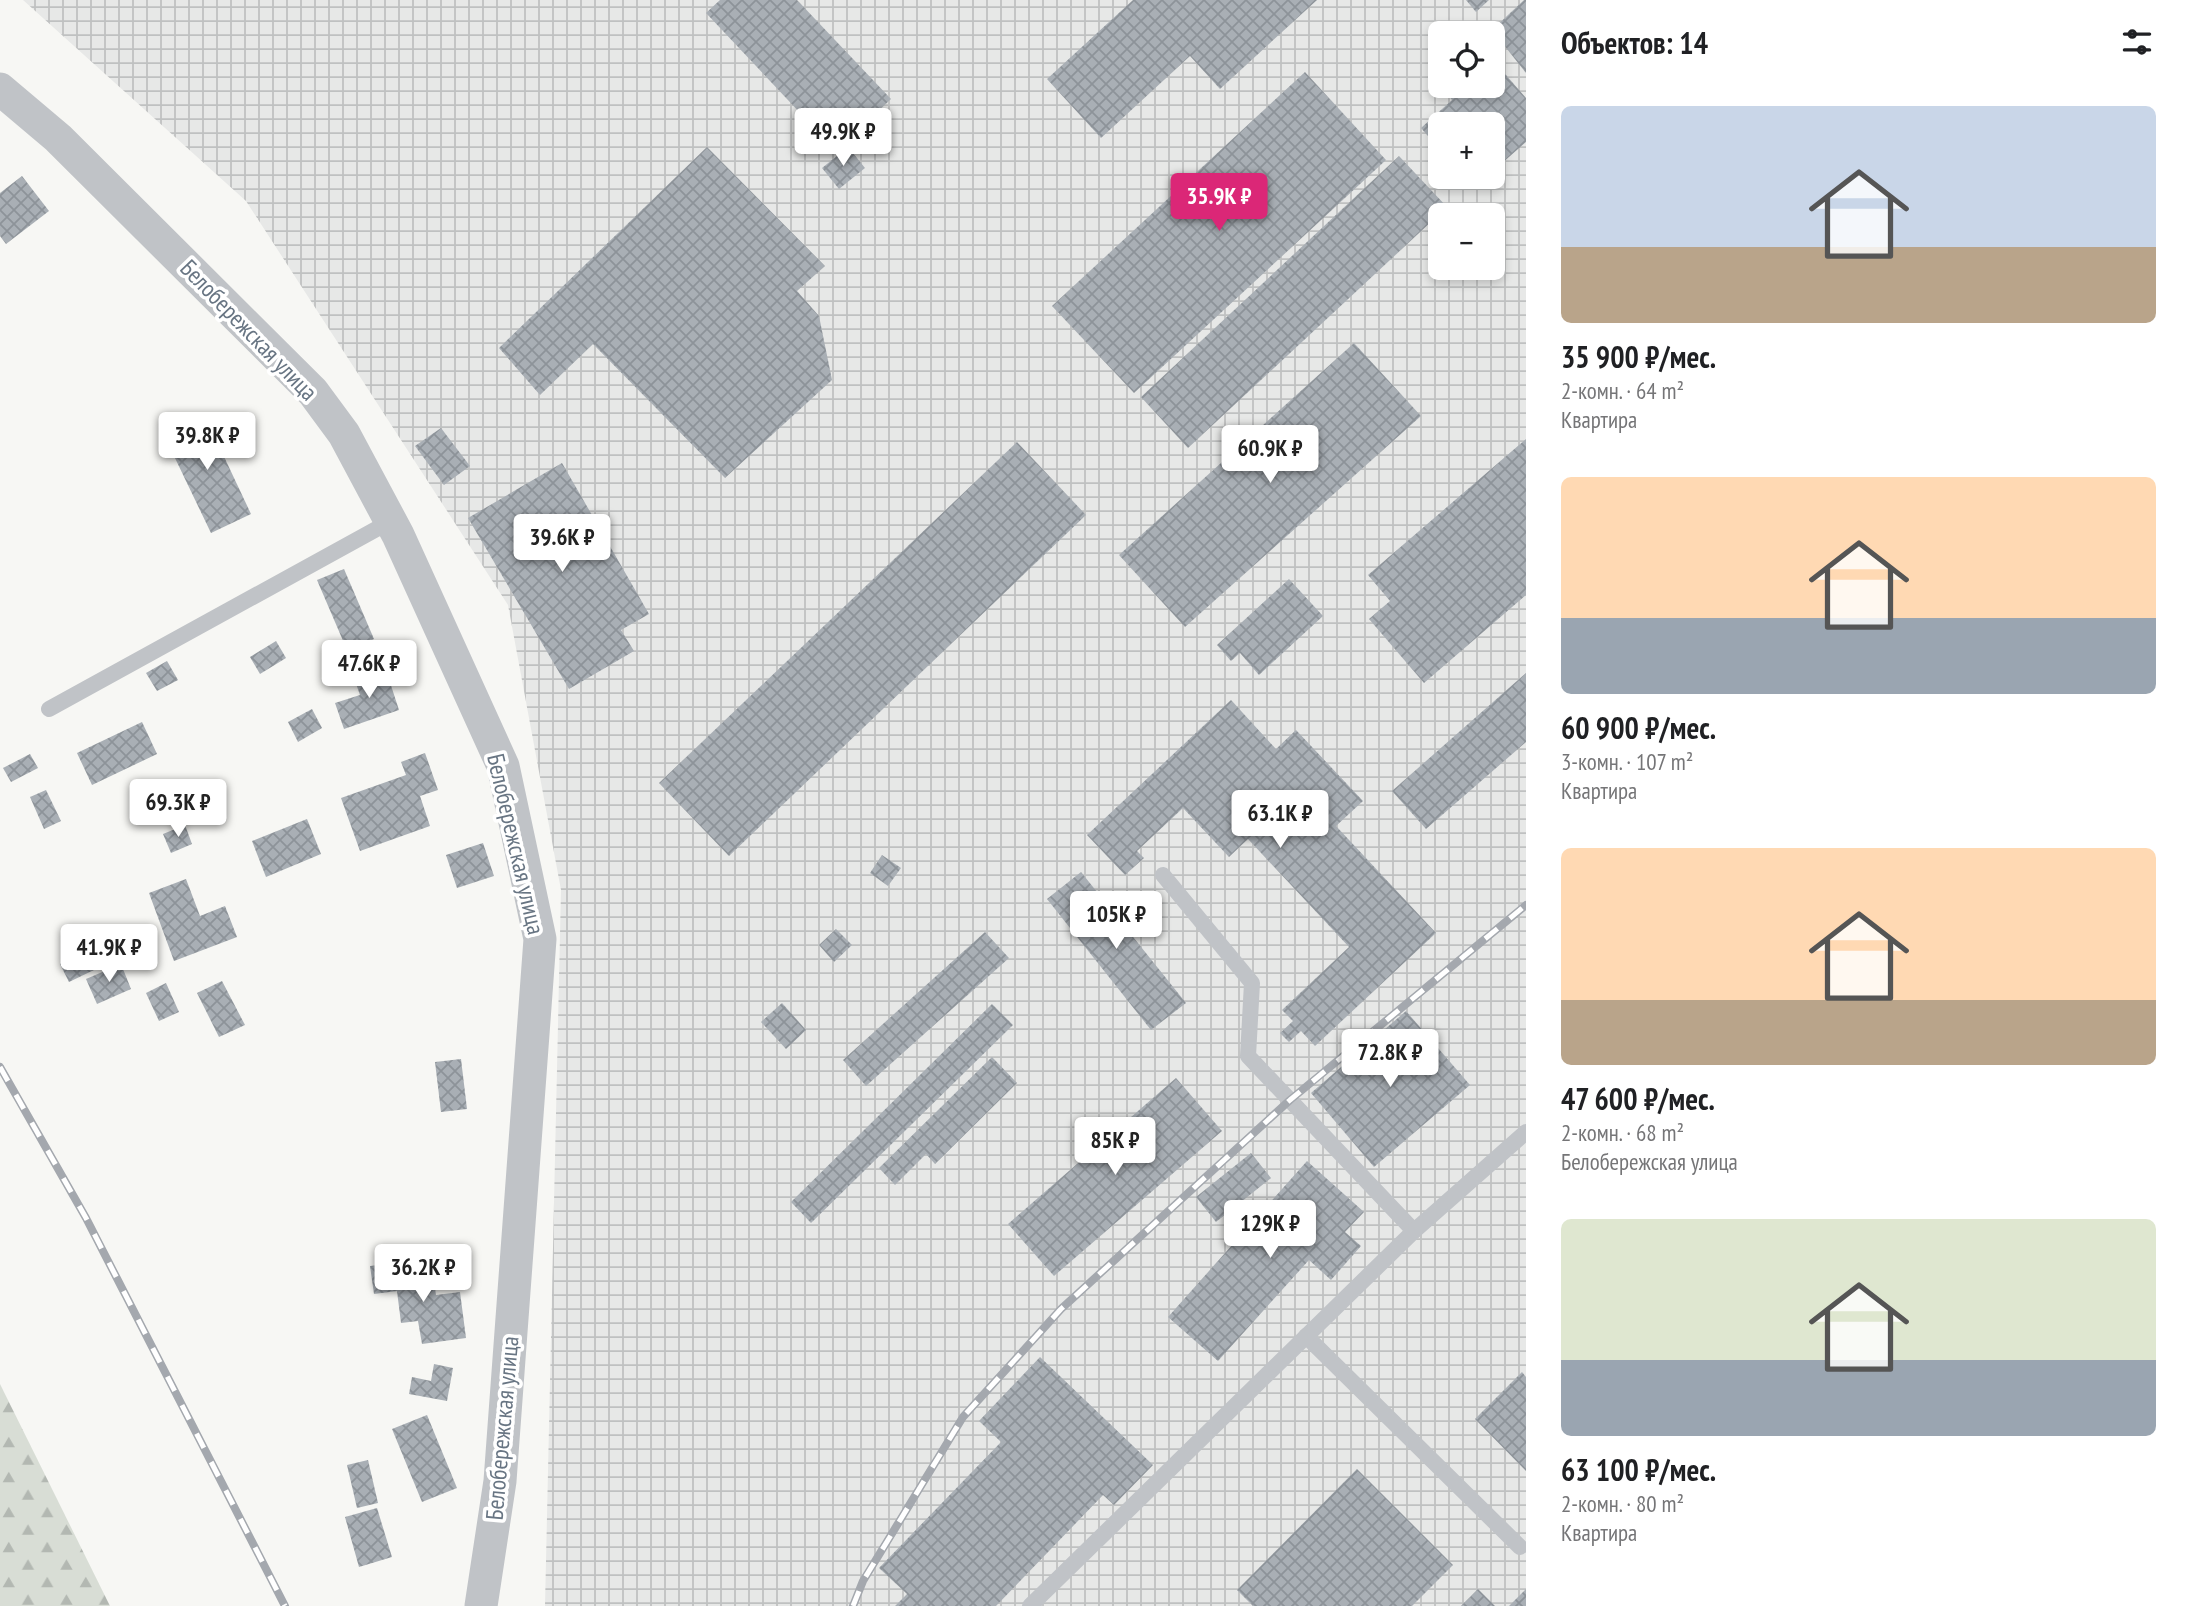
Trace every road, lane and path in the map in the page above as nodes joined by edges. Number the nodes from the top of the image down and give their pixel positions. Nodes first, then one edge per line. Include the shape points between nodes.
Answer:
1 (0, 89) edge
2 (391, 521) junction
3 (49, 709) dead end
4 (1163, 875) dead end
5 (1526, 1132) edge
6 (1414, 1231) junction
7 (1306, 1336) junction
8 (1520, 1547) dead end
9 (481, 1606) edge
10 (1030, 1606) edge

1 - 2 street, Белобережская улица via 58,138 313,392 344,434
2 - 3 lane
2 - 9 street, Белобережская улица via 503,766 540,939 499,1481
4 - 6 lane via 1252,982 1248,1056
5 - 6 lane
6 - 7 lane
7 - 8 lane
7 - 10 lane

